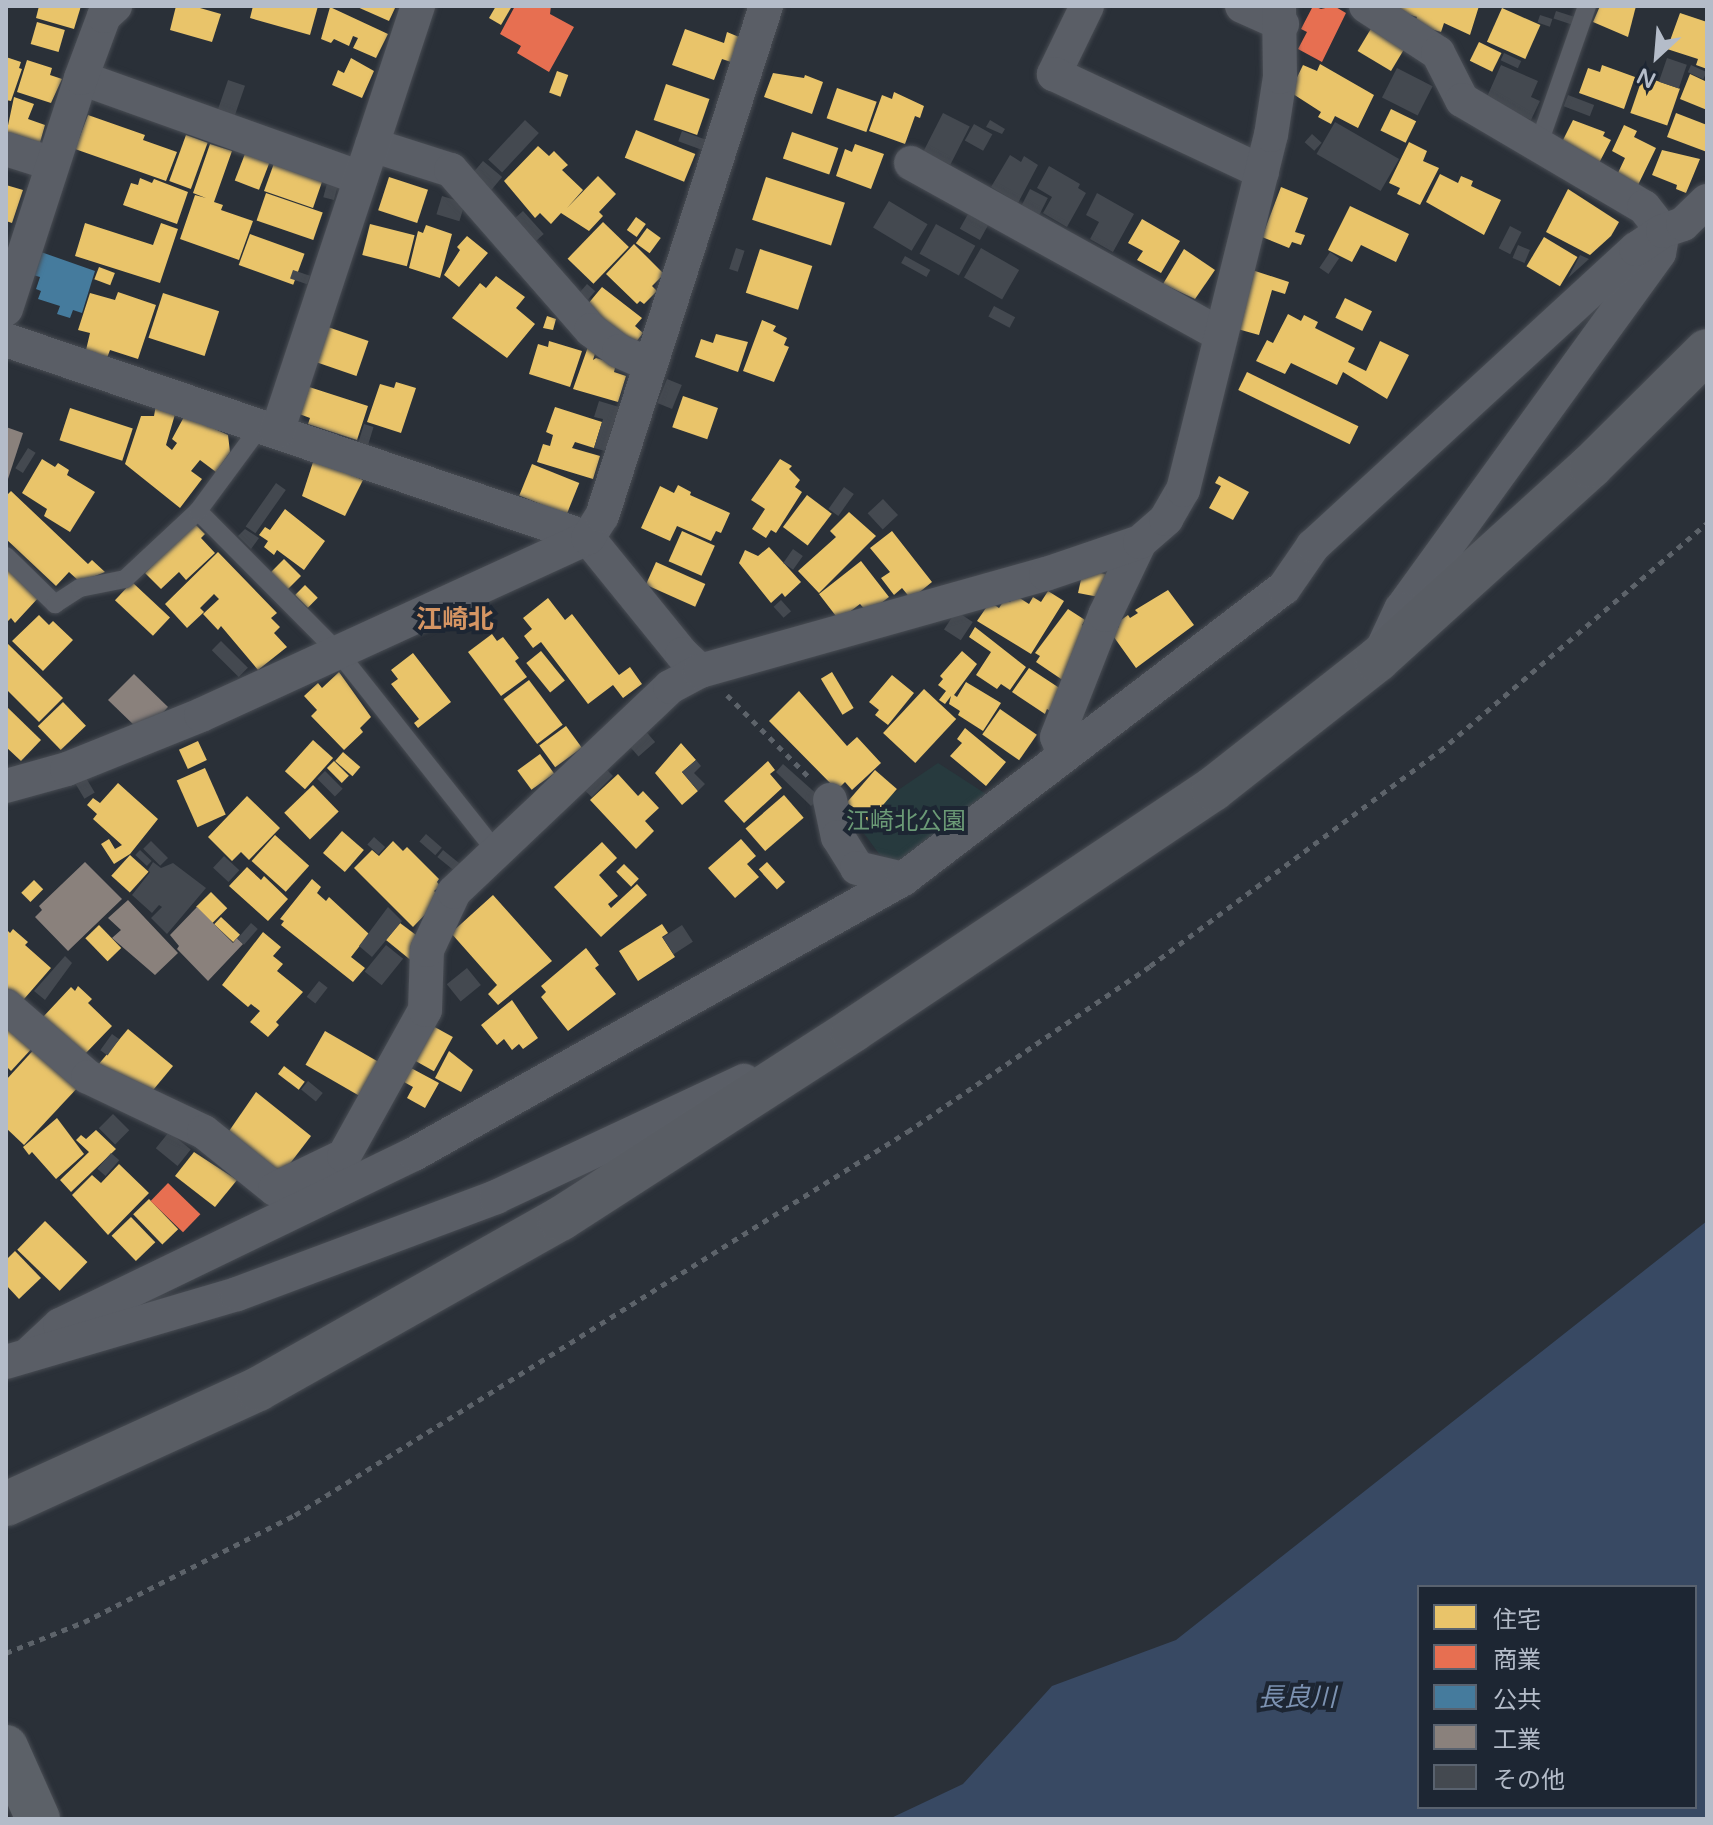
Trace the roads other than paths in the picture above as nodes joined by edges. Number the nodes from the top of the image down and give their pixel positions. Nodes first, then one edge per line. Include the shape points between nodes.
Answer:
1 (115, 6) edge
2 (418, 6) edge
3 (766, 6) edge
4 (1087, 6) edge
5 (1242, 6) edge
6 (1366, 6) edge
7 (1587, 6) edge
8 (1280, 15) edge
9 (81, 78) junction
10 (372, 145) junction
11 (1538, 146) junction
12 (6, 149) edge
13 (911, 163) dead end
14 (53, 164) junction
15 (1262, 172) junction
16 (361, 178) junction
17 (1707, 201) edge
18 (1663, 231) junction
19 (6, 309) edge
20 (1220, 334) junction
21 (6, 340) edge
22 (1707, 351) edge
23 (650, 365) junction
24 (268, 430) junction
25 (198, 511) junction
26 (588, 538) junction
27 (1140, 542) junction
28 (6, 556) edge
29 (338, 652) junction
30 (1377, 660) junction
31 (700, 671) junction
32 (1064, 755) junction
33 (6, 786) edge
34 (830, 800) road end
35 (496, 851) junction
36 (903, 879) junction
37 (6, 1006) edge
38 (853, 1030) junction
39 (18, 1358) edge
40 (6, 1504) edge
41 (6, 1747) edge
42 (38, 1819) edge

1 - 9 street via 104,16
2 - 10 street
3 - 23 street
4 - 15 street via 1054,74
5 - 8 street
6 - 11 street via 1438,53 1462,100
7 - 11 lane
8 - 15 street via 1280,77
9 - 14 street
9 - 16 street
10 - 16 street
10 - 23 street via 451,170 591,330
11 - 18 street via 1644,207
12 - 14 street
13 - 20 street
14 - 19 street
15 - 20 street
16 - 24 street
17 - 18 street via 1683,224
18 - 30 street via 1659,253 1401,609
18 - 32 street via 1636,249 1313,546 1284,588
20 - 27 street via 1183,490 1166,519
21 - 24 street
22 - 30 street via 1591,466
23 - 26 street via 602,516
24 - 25 lane
24 - 26 street
25 - 28 lane via 125,579 80,588 55,604
25 - 29 lane
26 - 29 street
26 - 31 street
27 - 31 street via 1046,574
27 - 32 street via 1057,737
29 - 33 street via 201,715 67,769
29 - 35 lane
30 - 38 street via 1213,789
31 - 35 street via 670,687
32 - 36 street
34 - 36 street via 838,837 857,868
35 - 37 street via 454,892 427,950 425,1010 344,1156 275,1189 204,1132 88,1077
36 - 39 street via 414,1154 60,1325
38 - 39 street via 496,1197 237,1294
38 - 40 street via 560,1219 258,1389
41 - 42 main road

